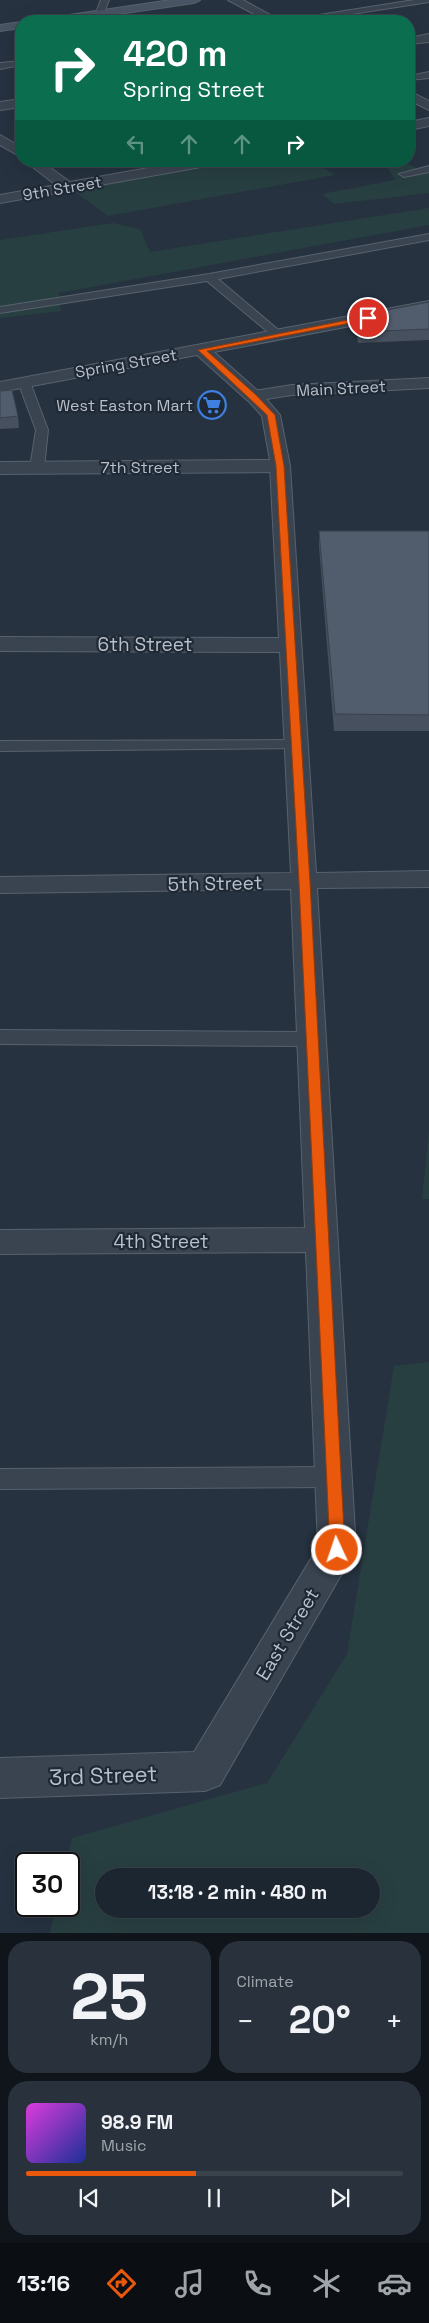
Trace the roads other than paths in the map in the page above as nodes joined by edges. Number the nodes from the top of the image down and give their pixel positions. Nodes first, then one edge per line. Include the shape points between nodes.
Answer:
1 (105, 0) edge
2 (194, 0) edge
3 (234, 0) edge
4 (429, 0) edge
5 (99, 15) joint
6 (263, 15) edge
7 (333, 15) edge
8 (15, 26) edge
9 (0, 28) edge
10 (429, 38) edge
11 (415, 40) edge
12 (15, 64) edge
13 (0, 66) edge
14 (429, 75) edge
15 (415, 77) edge
16 (415, 98) edge
17 (15, 104) edge
18 (0, 106) edge
19 (429, 106) edge
20 (429, 122) edge
21 (415, 125) edge
22 (0, 139) edge
23 (15, 150) edge
24 (41, 167) edge
25 (177, 167) edge
26 (429, 169) edge
27 (404, 174) dead end
28 (68, 186) junction
29 (0, 199) edge
30 (429, 237) edge
31 (208, 277) junction
32 (429, 306) edge
33 (0, 310) edge
34 (278, 335) junction
35 (202, 350) junction
36 (24, 382) junction
37 (429, 383) edge
38 (0, 387) edge
39 (254, 396) junction
40 (280, 466) junction
41 (0, 468) edge
42 (37, 468) junction
43 (0, 644) edge
44 (291, 645) junction
45 (296, 745) junction
46 (0, 746) edge
47 (429, 879) edge
48 (304, 882) junction
49 (0, 885) edge
50 (0, 1037) edge
51 (312, 1039) junction
52 (322, 1240) junction
53 (0, 1242) edge
54 (333, 1478) junction
55 (0, 1479) edge
56 (205, 1771) joint
57 (0, 1778) edge

1 - 5 lane
2 - 5 main road
3 - 6 street
4 - 7 lane
8 - 9 main road
10 - 11 street
12 - 13 lane
14 - 15 lane
16 - 19 street
17 - 18 street
20 - 21 street
22 - 23 street
24 - 28 street
25 - 28 street, 9th Street
26 - 27 lane
28 - 29 street, 9th Street
30 - 31 lane
31 - 33 lane
31 - 34 lane
32 - 34 street, Spring Street
34 - 35 street, Spring Street
35 - 36 street, Spring Street
35 - 39 street, East Street
36 - 38 street, Spring Street
36 - 42 lane via 42,430
37 - 39 street, Main Street via 292,390
39 - 40 street, East Street via 271,415
40 - 42 street, 7th Street
40 - 44 street, East Street
41 - 42 street, 7th Street
43 - 44 street, 6th Street
44 - 45 street, East Street
45 - 46 lane
45 - 48 street, East Street
47 - 48 street, 5th Street
48 - 49 street, 5th Street
48 - 51 street, East Street
50 - 51 lane
51 - 52 street, East Street
52 - 53 street, 4th Street
52 - 54 street, East Street
54 - 55 lane
54 - 56 street, East Street via 337,1550
56 - 57 street, 3rd Street

